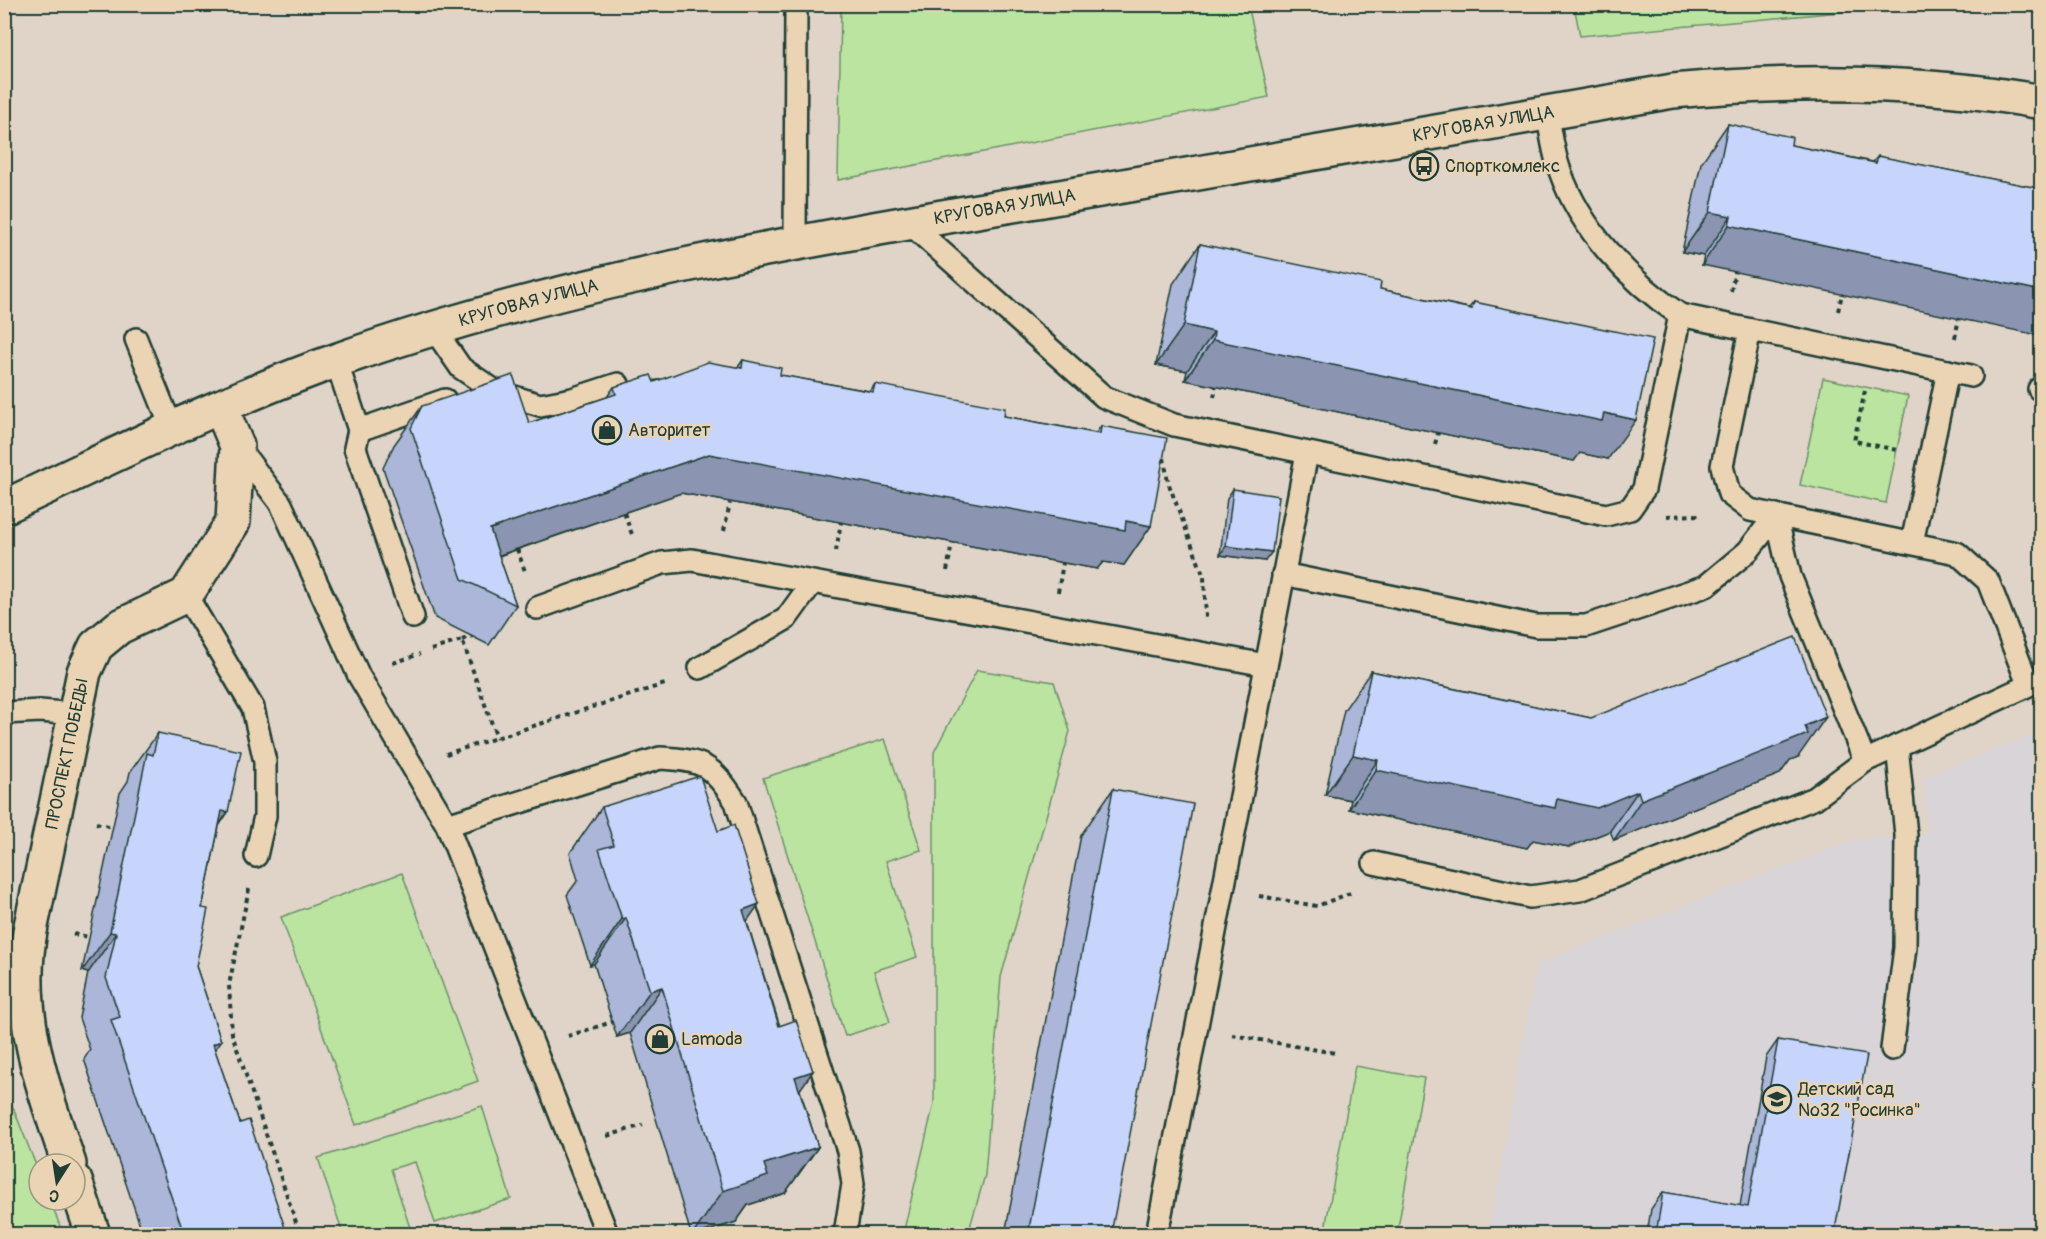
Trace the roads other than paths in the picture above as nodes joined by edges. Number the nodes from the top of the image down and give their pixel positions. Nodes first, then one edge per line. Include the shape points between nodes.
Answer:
1 (796, 4) edge
2 (2042, 102) edge
3 (1547, 112) junction
4 (909, 223) junction
5 (795, 243) junction
6 (1680, 315) junction
7 (434, 329) junction
8 (1750, 330) junction
9 (136, 339) dead end
10 (336, 360) junction
11 (1948, 371) junction
12 (1971, 376) dead end
13 (618, 384) edge
14 (495, 391) junction
15 (221, 408) junction
16 (172, 429) junction
17 (360, 430) junction
18 (237, 446) junction
19 (1306, 453) junction
20 (4, 507) edge
21 (1776, 515) junction
22 (1912, 543) junction
23 (1283, 574) junction
24 (812, 583) junction
25 (186, 596) junction
26 (537, 608) dead end
27 (413, 617) dead end
28 (1266, 665) junction
29 (700, 668) road end
30 (2035, 682) edge
31 (4, 713) edge
32 (75, 714) junction
33 (1897, 746) junction
34 (1865, 761) junction
35 (447, 825) junction
36 (256, 856) road end
37 (1374, 863) dead end
38 (1892, 1049) dead end
39 (65, 1152) edge
40 (86, 1212) edge
41 (93, 1234) edge
42 (607, 1234) edge
43 (845, 1234) edge
44 (1157, 1234) edge

1 - 5 lane
2 - 3 street, КРУГОВАЯ УЛИЦА via 1857,82 1765,83 1673,91
3 - 4 street, КРУГОВАЯ УЛИЦА
3 - 6 lane via 1560,171 1586,225 1646,291
4 - 5 street, КРУГОВАЯ УЛИЦА
4 - 19 lane via 1104,398 1174,425
5 - 7 street, КРУГОВАЯ УЛИЦА via 608,281
6 - 8 lane
6 - 19 lane via 1644,489 1630,509 1606,515
7 - 10 street, КРУГОВАЯ УЛИЦА
7 - 14 lane via 461,368
8 - 11 lane
8 - 21 lane via 1722,466 1729,494 1750,510
9 - 16 lane
10 - 15 street, КРУГОВАЯ УЛИЦА
10 - 17 lane
11 - 12 lane
11 - 22 lane
13 - 14 lane via 540,405
14 - 17 lane via 463,394
15 - 16 street, КРУГОВАЯ УЛИЦА
15 - 18 street
16 - 20 street, КРУГОВАЯ УЛИЦА
17 - 27 lane via 355,448
18 - 25 street via 233,522
18 - 35 lane via 281,504 359,676
19 - 23 lane
21 - 22 lane
21 - 23 lane via 1748,551 1706,586 1586,626 1536,626
21 - 34 lane via 1790,576
22 - 30 lane via 1957,553 1988,581
23 - 28 lane
24 - 26 lane via 692,560 662,563
24 - 28 lane
24 - 29 lane via 786,619
25 - 32 street, ПРОСПЕКТ ПОБЕДЫ via 119,627 96,646 84,672
25 - 36 lane via 254,708 265,762 265,816
28 - 44 lane
30 - 33 lane
31 - 32 lane
32 - 39 street, ПРОСПЕКТ ПОБЕДЫ via 26,951 27,1012 33,1057
33 - 34 lane
33 - 38 lane via 1906,835 1905,948
34 - 37 lane via 1815,798 1580,890 1530,897
35 - 42 lane
35 - 43 lane via 660,758 692,760 719,775 736,802 848,1151 853,1184
40 - 41 street

